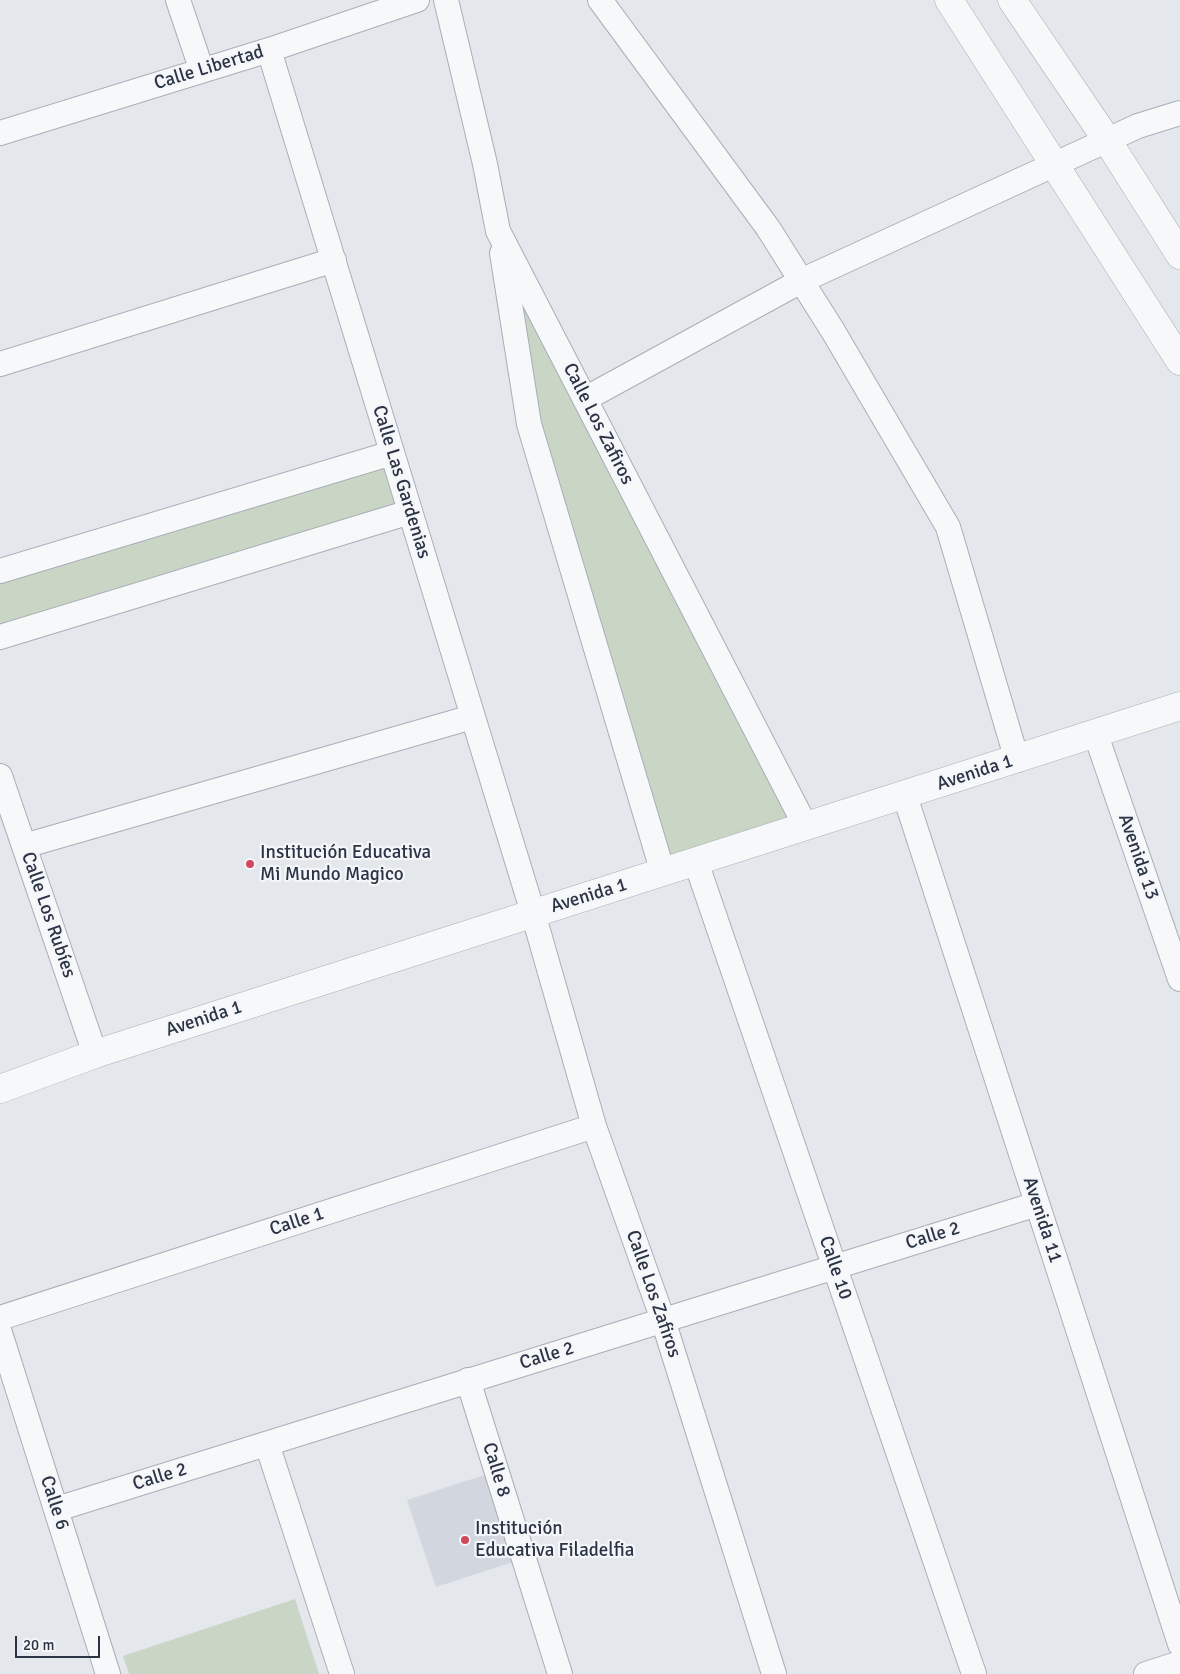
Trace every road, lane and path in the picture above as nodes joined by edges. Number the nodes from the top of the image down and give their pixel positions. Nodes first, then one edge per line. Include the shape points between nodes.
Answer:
1 (178, 0) edge
2 (417, 0) edge
3 (446, 0) edge
4 (600, 0) edge
5 (949, 0) edge
6 (1012, 0) edge
7 (269, 50) junction
8 (202, 71) junction
9 (1180, 113) edge
10 (0, 134) edge
11 (1107, 140) junction
12 (1056, 164) junction
13 (498, 231) junction
14 (1180, 255) edge
15 (334, 260) junction
16 (801, 281) junction
17 (1180, 361) edge
18 (0, 364) edge
19 (585, 399) junction
20 (392, 453) junction
21 (410, 512) junction
22 (0, 571) edge
23 (0, 637) edge
24 (1180, 706) edge
25 (472, 717) junction
26 (1096, 735) junction
27 (1016, 760) junction
28 (0, 776) edge
29 (905, 796) junction
30 (806, 827) junction
31 (24, 846) junction
32 (696, 862) junction
33 (663, 873) junction
34 (533, 913) junction
35 (1180, 979) edge
36 (95, 1054) junction
37 (0, 1089) edge
38 (594, 1126) junction
39 (1037, 1204) junction
40 (835, 1267) junction
41 (0, 1318) edge
42 (663, 1320) junction
43 (0, 1333) edge
44 (468, 1380) junction
45 (267, 1444) junction
46 (57, 1509) junction
47 (1180, 1644) edge
48 (1180, 1663) edge
49 (108, 1674) edge
50 (342, 1674) edge
51 (560, 1674) edge
52 (774, 1674) edge
53 (974, 1674) edge
54 (1146, 1674) edge

1 - 8 street
2 - 7 street, Calle Libertad
3 - 13 street, Calle Los Zafiros
4 - 16 street via 768,228
5 - 12 street
6 - 11 street
7 - 8 street, Calle Libertad
7 - 15 street, Calle Las Gardenias
8 - 10 street, Calle Libertad
9 - 11 street
11 - 12 street
11 - 14 street
12 - 16 street
12 - 17 street
13 - 19 street, Calle Los Zafiros
13 - 33 street via 529,424
15 - 18 street
15 - 20 street, Calle Las Gardenias
16 - 19 street
16 - 27 street via 948,526
19 - 30 street, Calle Los Zafiros
20 - 21 street, Calle Las Gardenias
20 - 22 street
21 - 23 street
21 - 25 street, Calle Las Gardenias
24 - 26 street, Avenida 1
25 - 31 street
25 - 34 street, Calle Las Gardenias
26 - 27 street, Avenida 1
26 - 35 street, Avenida 13
27 - 29 street, Avenida 1
28 - 31 street, Calle Los Rubíes
29 - 30 street, Avenida 1
29 - 39 street, Avenida 11
30 - 32 street, Avenida 1
31 - 36 street, Calle Los Rubíes
32 - 33 street, Avenida 1
32 - 40 street, Calle 10
33 - 34 street, Avenida 1
34 - 36 street, Avenida 1
34 - 38 street, Calle Los Zafiros
36 - 37 street, Avenida 1
38 - 41 street, Calle 1
38 - 42 street, Calle Los Zafiros
39 - 40 street, Calle 2
39 - 47 street, Avenida 11
40 - 42 street, Calle 2
40 - 53 street, Calle 10
42 - 44 street, Calle 2
42 - 52 street, Calle Los Zafiros
43 - 46 street, Calle 6
44 - 45 street, Calle 2
44 - 51 street, Calle 8
45 - 46 street, Calle 2
45 - 50 street
46 - 49 street, Calle 6
48 - 54 street

